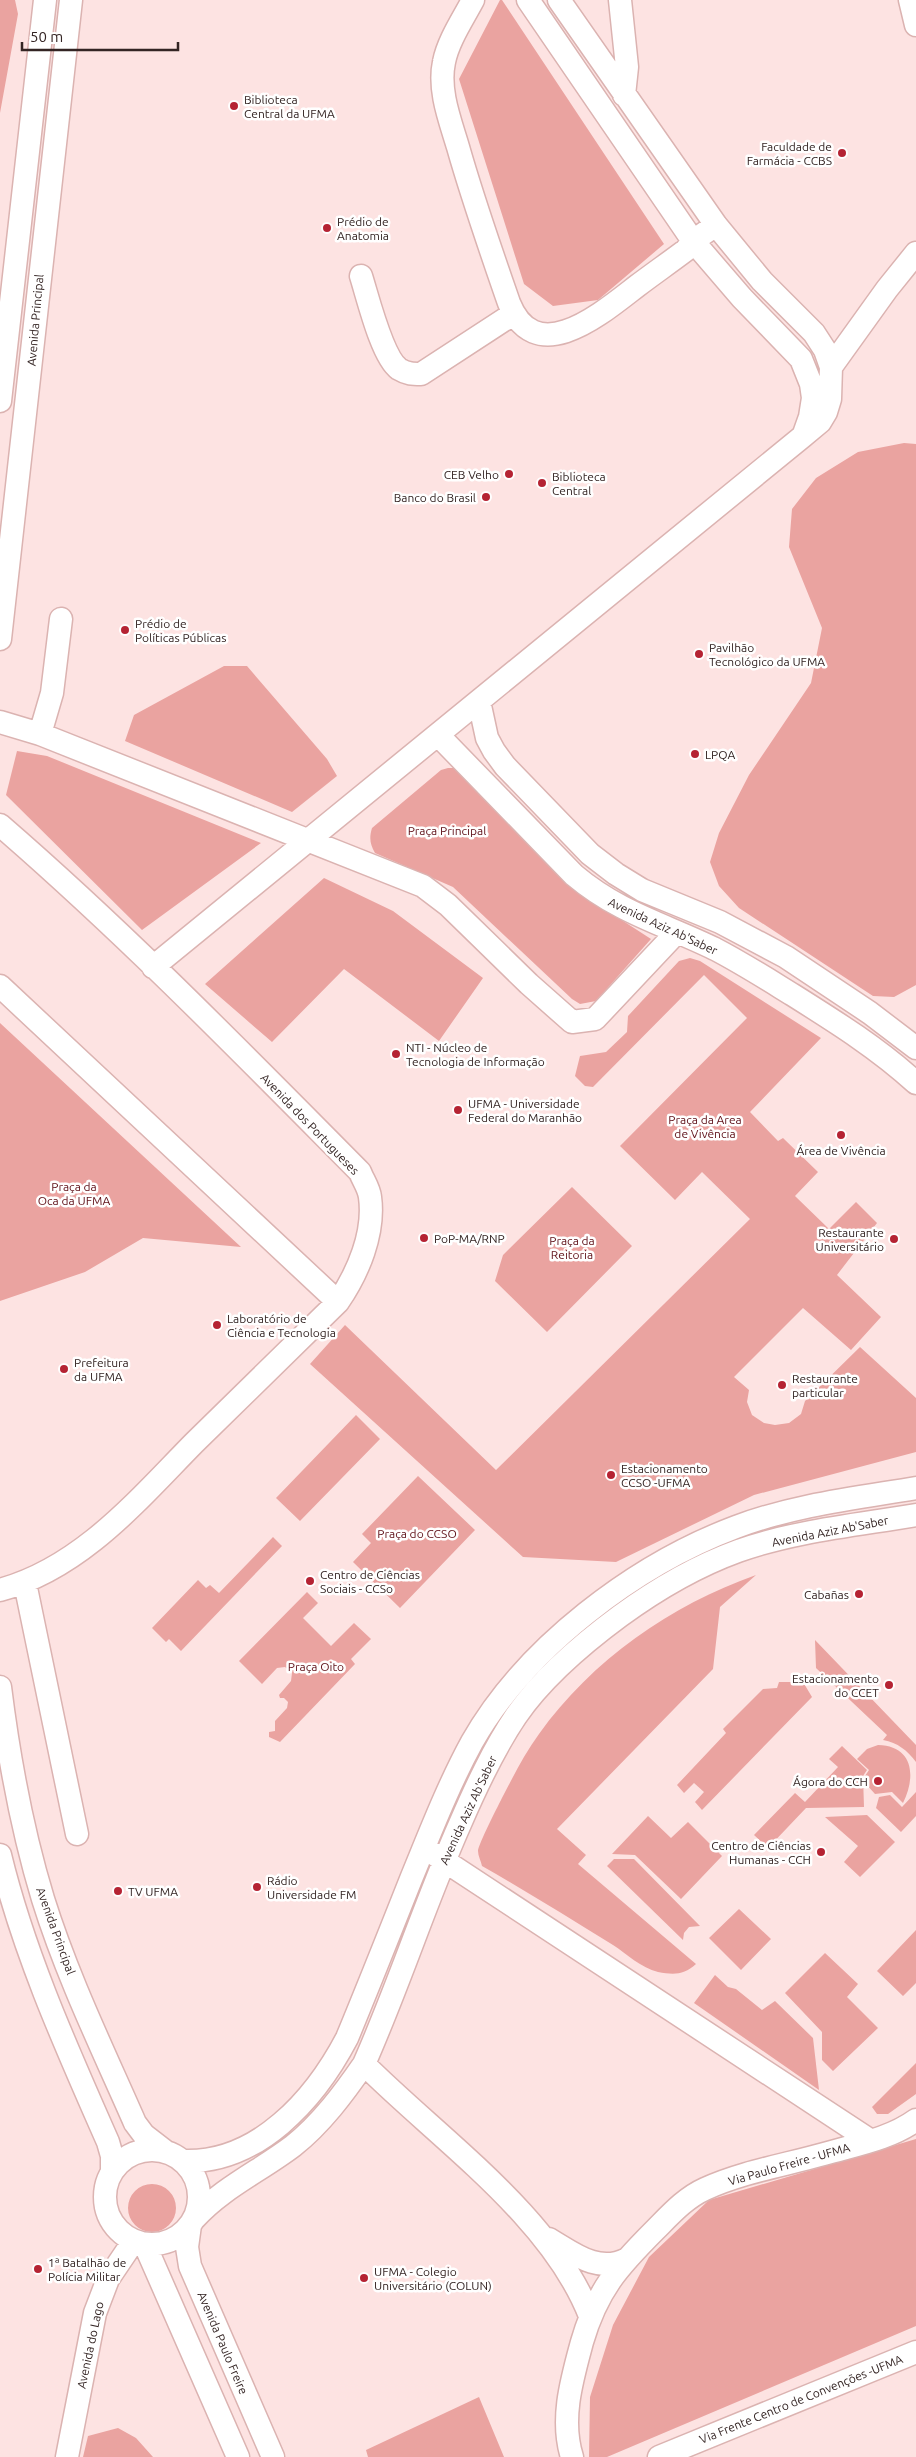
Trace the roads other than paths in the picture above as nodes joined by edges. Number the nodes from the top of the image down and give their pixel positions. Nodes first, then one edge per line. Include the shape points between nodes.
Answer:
1 (45, 0) edge
2 (71, 0) edge
3 (473, 0) edge
4 (528, 0) edge
5 (559, 0) edge
6 (620, 0) edge
7 (910, 0) edge
8 (916, 25) edge
9 (624, 95) junction
10 (716, 225) junction
11 (693, 242) junction
12 (916, 253) edge
13 (361, 276) dead end
14 (513, 314) junction
15 (831, 367) junction
16 (0, 401) edge
17 (802, 437) junction
18 (61, 619) dead end
19 (0, 640) edge
20 (479, 701) junction
21 (0, 722) edge
22 (40, 734) junction
23 (438, 735) junction
24 (0, 825) edge
25 (307, 842) junction
26 (642, 890) junction
27 (626, 911) junction
28 (676, 933) junction
29 (153, 967) junction
30 (0, 986) edge
31 (916, 1048) edge
32 (916, 1083) edge
33 (338, 1302) junction
34 (916, 1488) edge
35 (916, 1515) edge
36 (25, 1583) junction
37 (0, 1590) edge
38 (0, 1688) edge
39 (77, 1834) dead end
40 (424, 1847) junction
41 (0, 1855) edge
42 (444, 1860) junction
43 (364, 2064) junction
44 (916, 2120) edge
45 (871, 2140) junction
46 (175, 2156) junction
47 (112, 2172) junction
48 (192, 2222) junction
49 (542, 2234) junction
50 (139, 2243) junction
51 (627, 2259) junction
52 (590, 2316) junction
53 (916, 2352) edge
54 (68, 2457) edge
55 (238, 2457) edge
56 (273, 2457) edge
57 (572, 2457) edge
58 (659, 2457) edge

1 - 16 street, Avenida Principal
2 - 19 street, Avenida Principal
3 - 14 street via 444,61 446,107
4 - 11 street
5 - 9 street
6 - 9 street via 627,67
7 - 8 street
9 - 10 street
10 - 11 street
10 - 15 street via 762,281 814,333
11 - 14 street via 599,316 575,330 555,335 541,334
11 - 17 street via 801,359 813,398
12 - 15 street via 886,289
13 - 14 street via 388,356 408,374 421,374
15 - 17 street via 830,399 826,412 820,422
17 - 20 street
18 - 22 street via 52,693
20 - 23 street
20 - 26 street, Avenida Aziz Ab'Saber via 486,738 505,766 590,854
21 - 22 street
22 - 25 street
23 - 25 street
23 - 27 street, Avenida Aziz Ab'Saber via 574,875
24 - 29 street, Avenida dos Portugueses
25 - 28 street via 423,886 572,1022 595,1019
25 - 29 street
26 - 27 street
26 - 31 street, Avenida Aziz Ab'Saber via 754,939 870,1013
27 - 28 street, Avenida Aziz Ab'Saber
28 - 32 street, Avenida Aziz Ab'Saber via 748,967 824,1014 870,1045
29 - 33 street, Avenida dos Portugueses via 360,1172 370,1195 370,1220 355,1274
30 - 33 street
33 - 36 street, Avenida dos Portugueses via 110,1527 66,1561
34 - 40 street, Avenida Aziz Ab'Saber via 808,1506 737,1526 663,1561 630,1582 557,1640 492,1711 456,1774
35 - 42 street, Avenida Aziz Ab'Saber via 790,1537 738,1551 685,1573 625,1612 570,1657 518,1714 477,1784
36 - 37 street, Avenida dos Portugueses
36 - 39 street
38 - 46 street, Avenida Principal via 22,1825 44,1900 80,1999 135,2123 144,2136
40 - 42 street
40 - 46 street, Avenida Aziz Ab'Saber via 347,2038 332,2066 292,2114 253,2144 215,2160
41 - 47 street via 17,1915 62,2037 108,2142
42 - 43 street, Avenida Aziz Ab'Saber
42 - 45 street
43 - 48 street, Avenida Aziz Ab'Saber via 344,2092 295,2144 219,2195
43 - 49 street
44 - 45 street, Via Paulo Freire - UFMA via 903,2129
45 - 51 street, Via Paulo Freire - UFMA via 735,2177 704,2190 672,2214
46 - 47 street via 151,2149 136,2152 122,2160
46 - 48 street via 193,2174 199,2188 199,2204
47 - 50 street via 106,2184 106,2212 117,2229
48 - 50 street via 181,2235 170,2241
48 - 56 street, Avenida Paulo Freire via 187,2247 190,2266
49 - 51 street via 592,2263 611,2264
49 - 52 street via 574,2283
50 - 54 street, Avenida do Lago via 108,2279 95,2313
50 - 55 street
51 - 52 street, Via Paulo Freire - UFMA via 611,2277
52 - 57 street, Via Paulo Freire - UFMA via 571,2383 567,2417
53 - 58 street, Via Frente Centro de Convenções -UFMA

